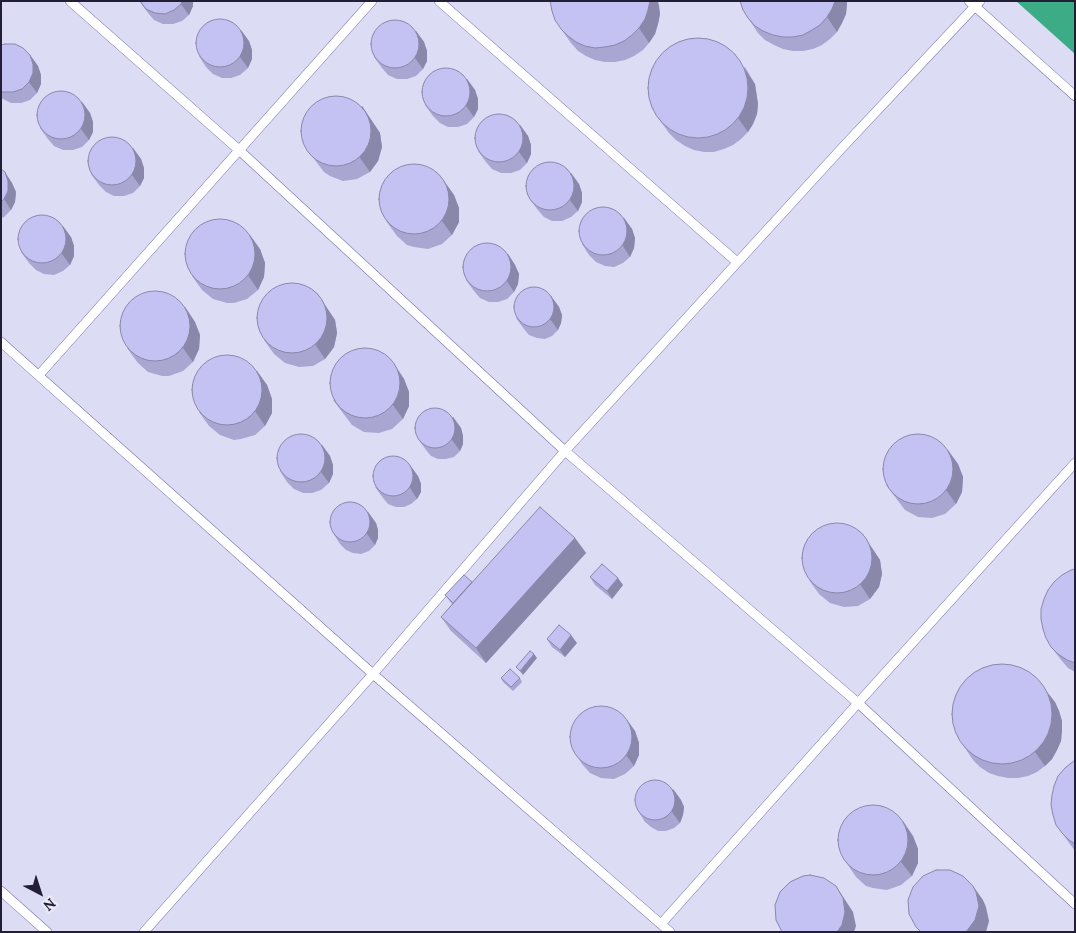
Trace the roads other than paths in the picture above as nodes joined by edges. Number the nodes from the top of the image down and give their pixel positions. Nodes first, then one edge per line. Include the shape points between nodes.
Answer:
1 (70, 1) edge
2 (372, 1) edge
3 (439, 1) edge
4 (975, 3) edge
5 (1075, 96) edge
6 (239, 150) junction
7 (737, 262) junction
8 (1, 342) edge
9 (39, 375) junction
10 (565, 451) junction
11 (1075, 463) edge
12 (374, 674) junction
13 (858, 703) junction
14 (1, 891) edge
15 (1075, 904) edge
16 (662, 924) junction
17 (47, 932) edge
18 (144, 932) edge
19 (670, 932) edge

1 - 6 lane
2 - 6 lane
3 - 7 lane
4 - 5 lane
4 - 7 lane
6 - 9 lane
6 - 10 lane
7 - 10 lane
8 - 9 lane
9 - 12 lane
10 - 12 lane
10 - 13 lane
11 - 13 lane
12 - 16 lane
12 - 18 lane
13 - 15 lane
13 - 16 lane
14 - 17 lane
16 - 19 lane

